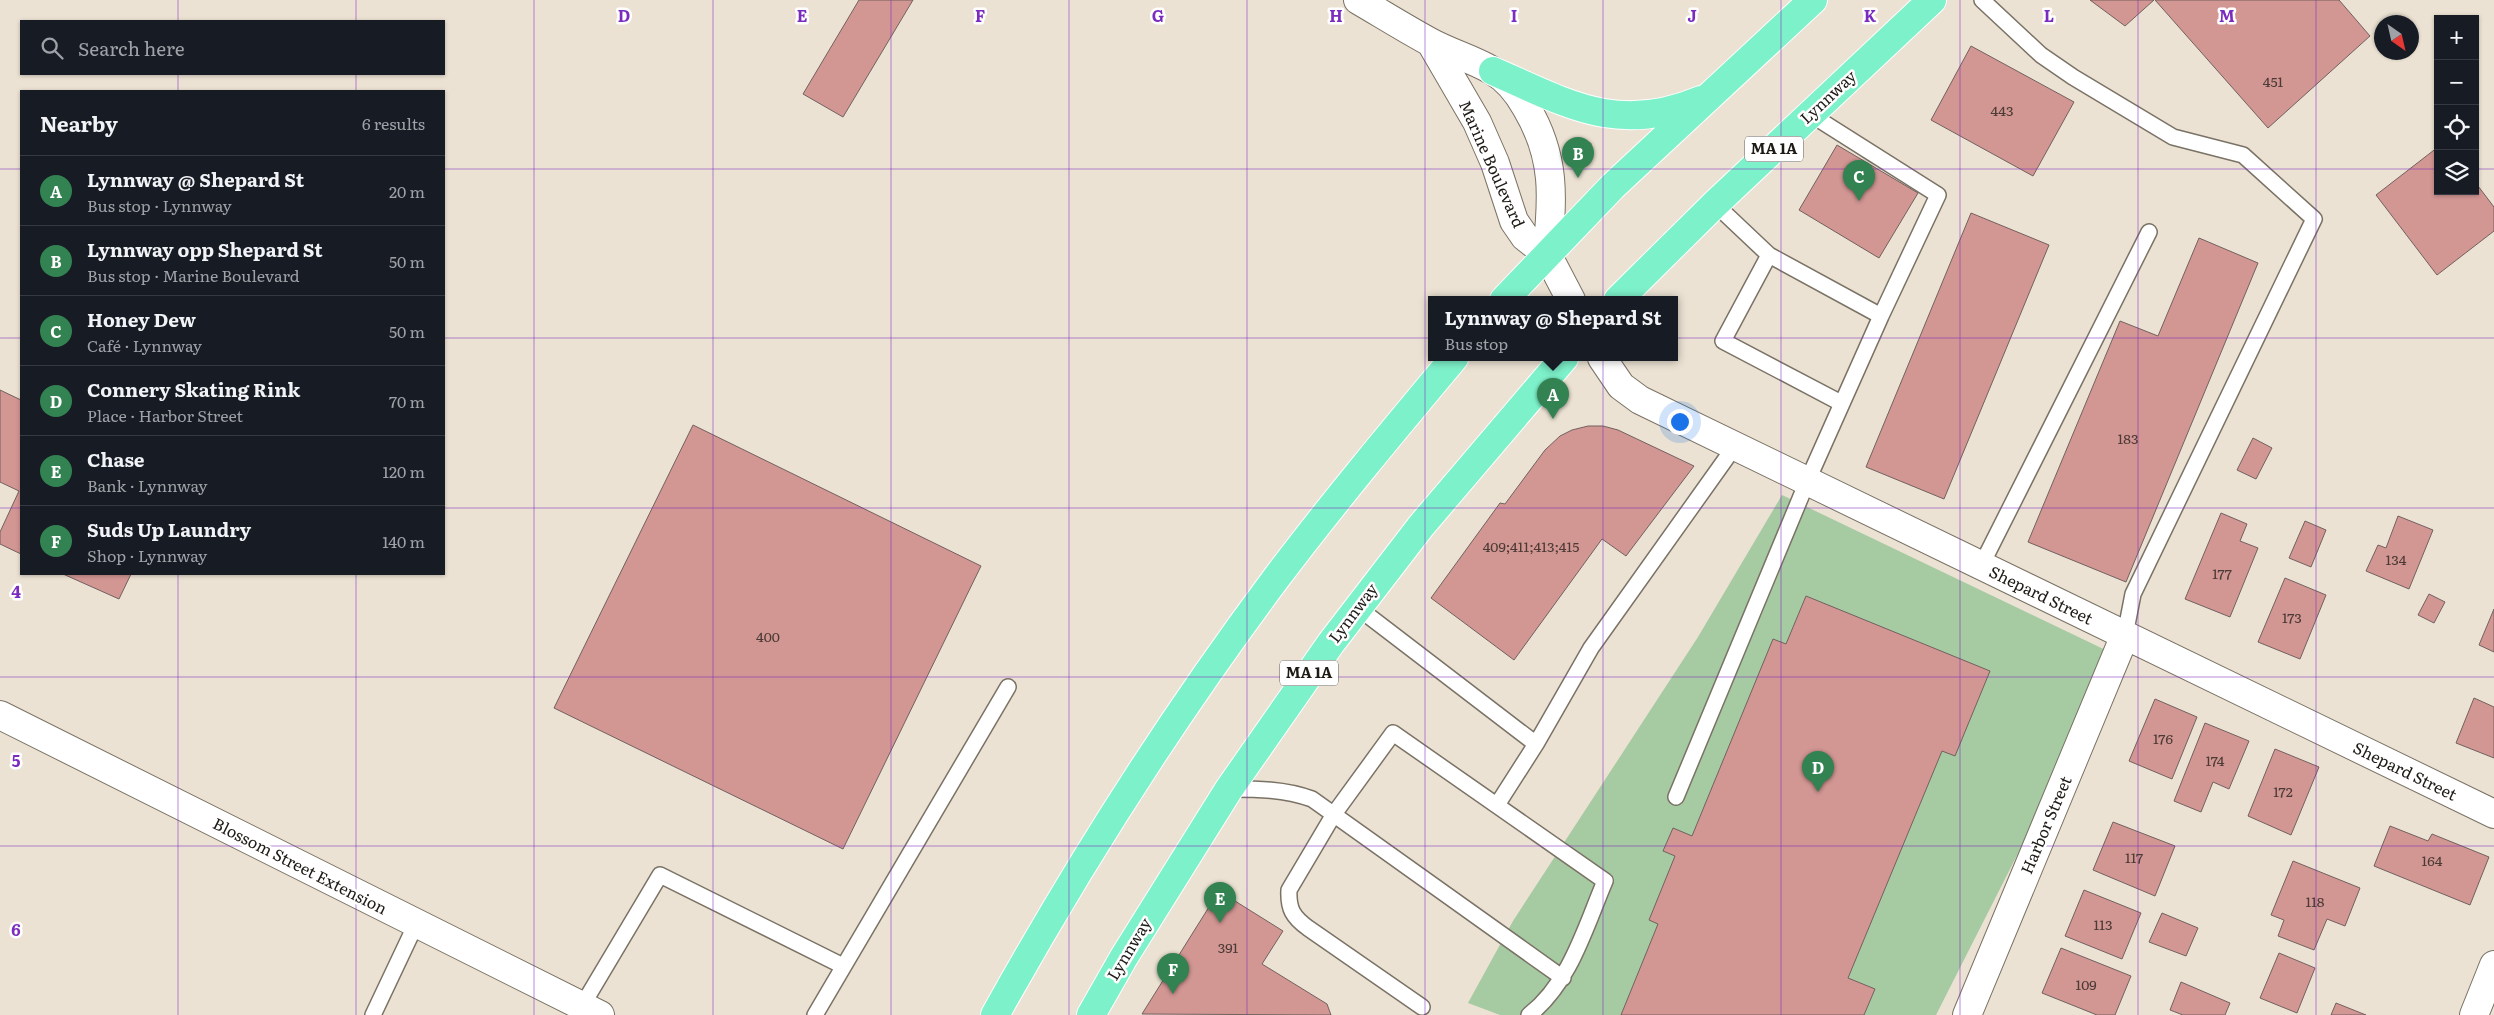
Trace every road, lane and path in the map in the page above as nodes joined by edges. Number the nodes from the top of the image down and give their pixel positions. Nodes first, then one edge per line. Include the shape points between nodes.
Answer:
1 (1358, 0) edge
2 (1812, 0) edge
3 (1932, 0) edge
4 (1982, 0) edge
5 (1432, 43) junction
6 (1493, 71) junction
7 (1711, 96) junction
8 (1810, 114) junction
9 (1597, 138) dead end
10 (1580, 155) junction
11 (1575, 160) dead end
12 (1585, 160) dead end
13 (1714, 204) junction
14 (2149, 232) dead end
15 (1547, 254) junction
16 (1769, 255) junction
17 (1508, 296) edge
18 (1569, 296) edge
19 (1622, 296) edge
20 (1880, 316) junction
21 (1452, 361) edge
22 (1561, 361) edge
23 (1604, 361) edge
24 (1841, 403) junction
25 (1735, 446) junction
26 (1807, 482) junction
27 (1981, 566) junction
28 (1357, 607) junction
29 (2125, 636) junction
30 (1008, 686) dead end
31 (0, 714) edge
32 (1536, 744) junction
33 (1229, 788) junction
34 (1676, 797) dead end
35 (1497, 805) junction
36 (1334, 814) junction
37 (2494, 814) edge
38 (416, 924) junction
39 (2494, 965) edge
40 (843, 966) junction
41 (1563, 978) junction
42 (591, 1010) edge
43 (1425, 1012) edge
44 (373, 1015) edge
45 (815, 1015) edge
46 (995, 1015) edge
47 (1091, 1015) edge
48 (1529, 1015) edge
49 (1967, 1015) edge
50 (2474, 1015) edge

1 - 5 street, Marine Boulevard
2 - 7 highway
3 - 8 highway, Lynnway / MA 1A
4 - 29 lane via 2049,60 2173,137 2243,155 2314,219 2133,594
5 - 6 street, Marine Boulevard
5 - 15 street, Marine Boulevard via 1477,122 1495,163 1514,221 1525,237
6 - 7 highway via 1572,106 1604,114 1633,116 1666,112
6 - 15 street, Marine Boulevard via 1520,98 1538,131 1548,160 1552,198
7 - 15 highway via 1619,180
8 - 13 highway, Lynnway / MA 1A
8 - 20 lane via 1938,195
9 - 10 path
10 - 11 path
10 - 12 path
13 - 16 lane
13 - 19 highway, Lynnway / MA 1A
14 - 27 lane
15 - 17 highway
15 - 18 street
16 - 20 lane
16 - 24 lane via 1723,341
20 - 24 lane
21 - 46 highway via 1315,527 1196,689 1085,860
22 - 28 highway, Lynnway / MA 1A
23 - 25 street, Shepard Street via 1616,380 1634,397
24 - 26 lane
25 - 26 street, Shepard Street
25 - 32 lane via 1591,648
26 - 27 street, Shepard Street
26 - 34 lane
27 - 29 street, Shepard Street
28 - 32 lane
28 - 33 highway, Lynnway / MA 1A
29 - 37 street, Shepard Street
29 - 49 street, Harbor Street
30 - 40 lane
31 - 38 street, Blossom Street Extension
32 - 35 lane
33 - 36 lane via 1293,792
33 - 47 highway, Lynnway / MA 1A via 1128,949
35 - 36 lane via 1393,733
35 - 41 lane via 1605,881
36 - 41 lane
36 - 43 lane via 1289,890 1288,905 1294,918
38 - 42 street, Blossom Street Extension
38 - 44 lane
39 - 50 street
40 - 42 lane via 660,874
40 - 45 lane
41 - 48 lane via 1540,1007

